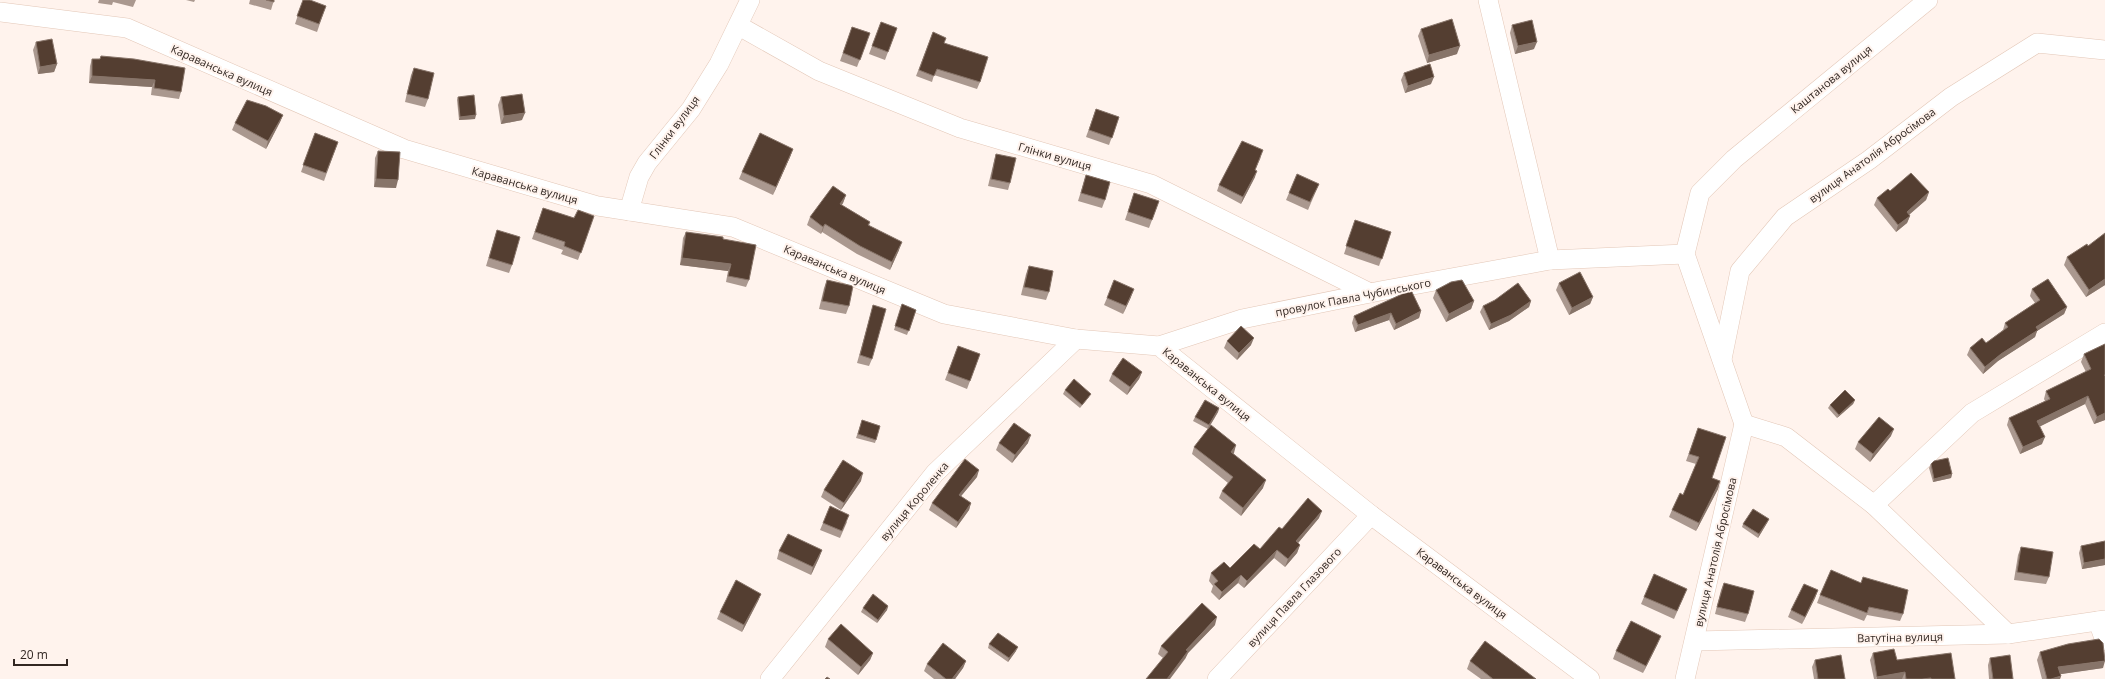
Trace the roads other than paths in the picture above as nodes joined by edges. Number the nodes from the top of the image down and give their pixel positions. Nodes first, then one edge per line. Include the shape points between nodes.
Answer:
1 (750, 0) edge
2 (1928, 0) edge
3 (1490, 1) edge
4 (0, 12) edge
5 (738, 26) junction
6 (2105, 50) edge
7 (629, 211) junction
8 (1685, 254) junction
9 (1550, 260) junction
10 (1370, 293) junction
11 (2105, 333) edge
12 (1076, 339) junction
13 (1159, 346) junction
14 (1722, 360) junction
15 (1744, 424) junction
16 (1874, 504) junction
17 (1371, 515) junction
18 (2102, 620) edge
19 (2008, 634) junction
20 (1695, 641) junction
21 (2105, 641) edge
22 (770, 679) edge
23 (1217, 679) edge
24 (1590, 679) edge
25 (1684, 679) edge

1 - 5 street, Глінки вулиця
2 - 8 street, Каштанова вулиця via 1734,158 1700,193
3 - 9 street
4 - 7 street, Караванська вулиця via 127,28 404,149 598,206
5 - 7 street, Глінки вулиця via 719,64 691,109 647,163 639,177
5 - 10 street, Глінки вулиця via 819,71 960,128 1151,184
6 - 14 street, вулиця Анатолія Абросімова via 2037,43 1951,97 1870,160 1785,218 1740,271
7 - 12 street, Караванська вулиця via 733,227 944,314
8 - 9 street, провулок Павла Чубинського
8 - 14 street
9 - 10 street, провулок Павла Чубинського
10 - 13 street, провулок Павла Чубинського via 1242,318
11 - 16 street via 1972,413
12 - 13 street, Караванська вулиця
12 - 22 street, вулиця Короленка via 935,473
13 - 17 street, Караванська вулиця
14 - 15 street
15 - 16 street via 1786,437
15 - 20 street, вулиця Анатолія Абросімова
16 - 19 street
17 - 23 street, вулиця Павла Глазового
17 - 24 street, Караванська вулиця
18 - 19 street, Ватутіна вулиця
18 - 21 street
19 - 20 street, Ватутіна вулиця
20 - 25 street, вулиця Анатолія Абросімова

